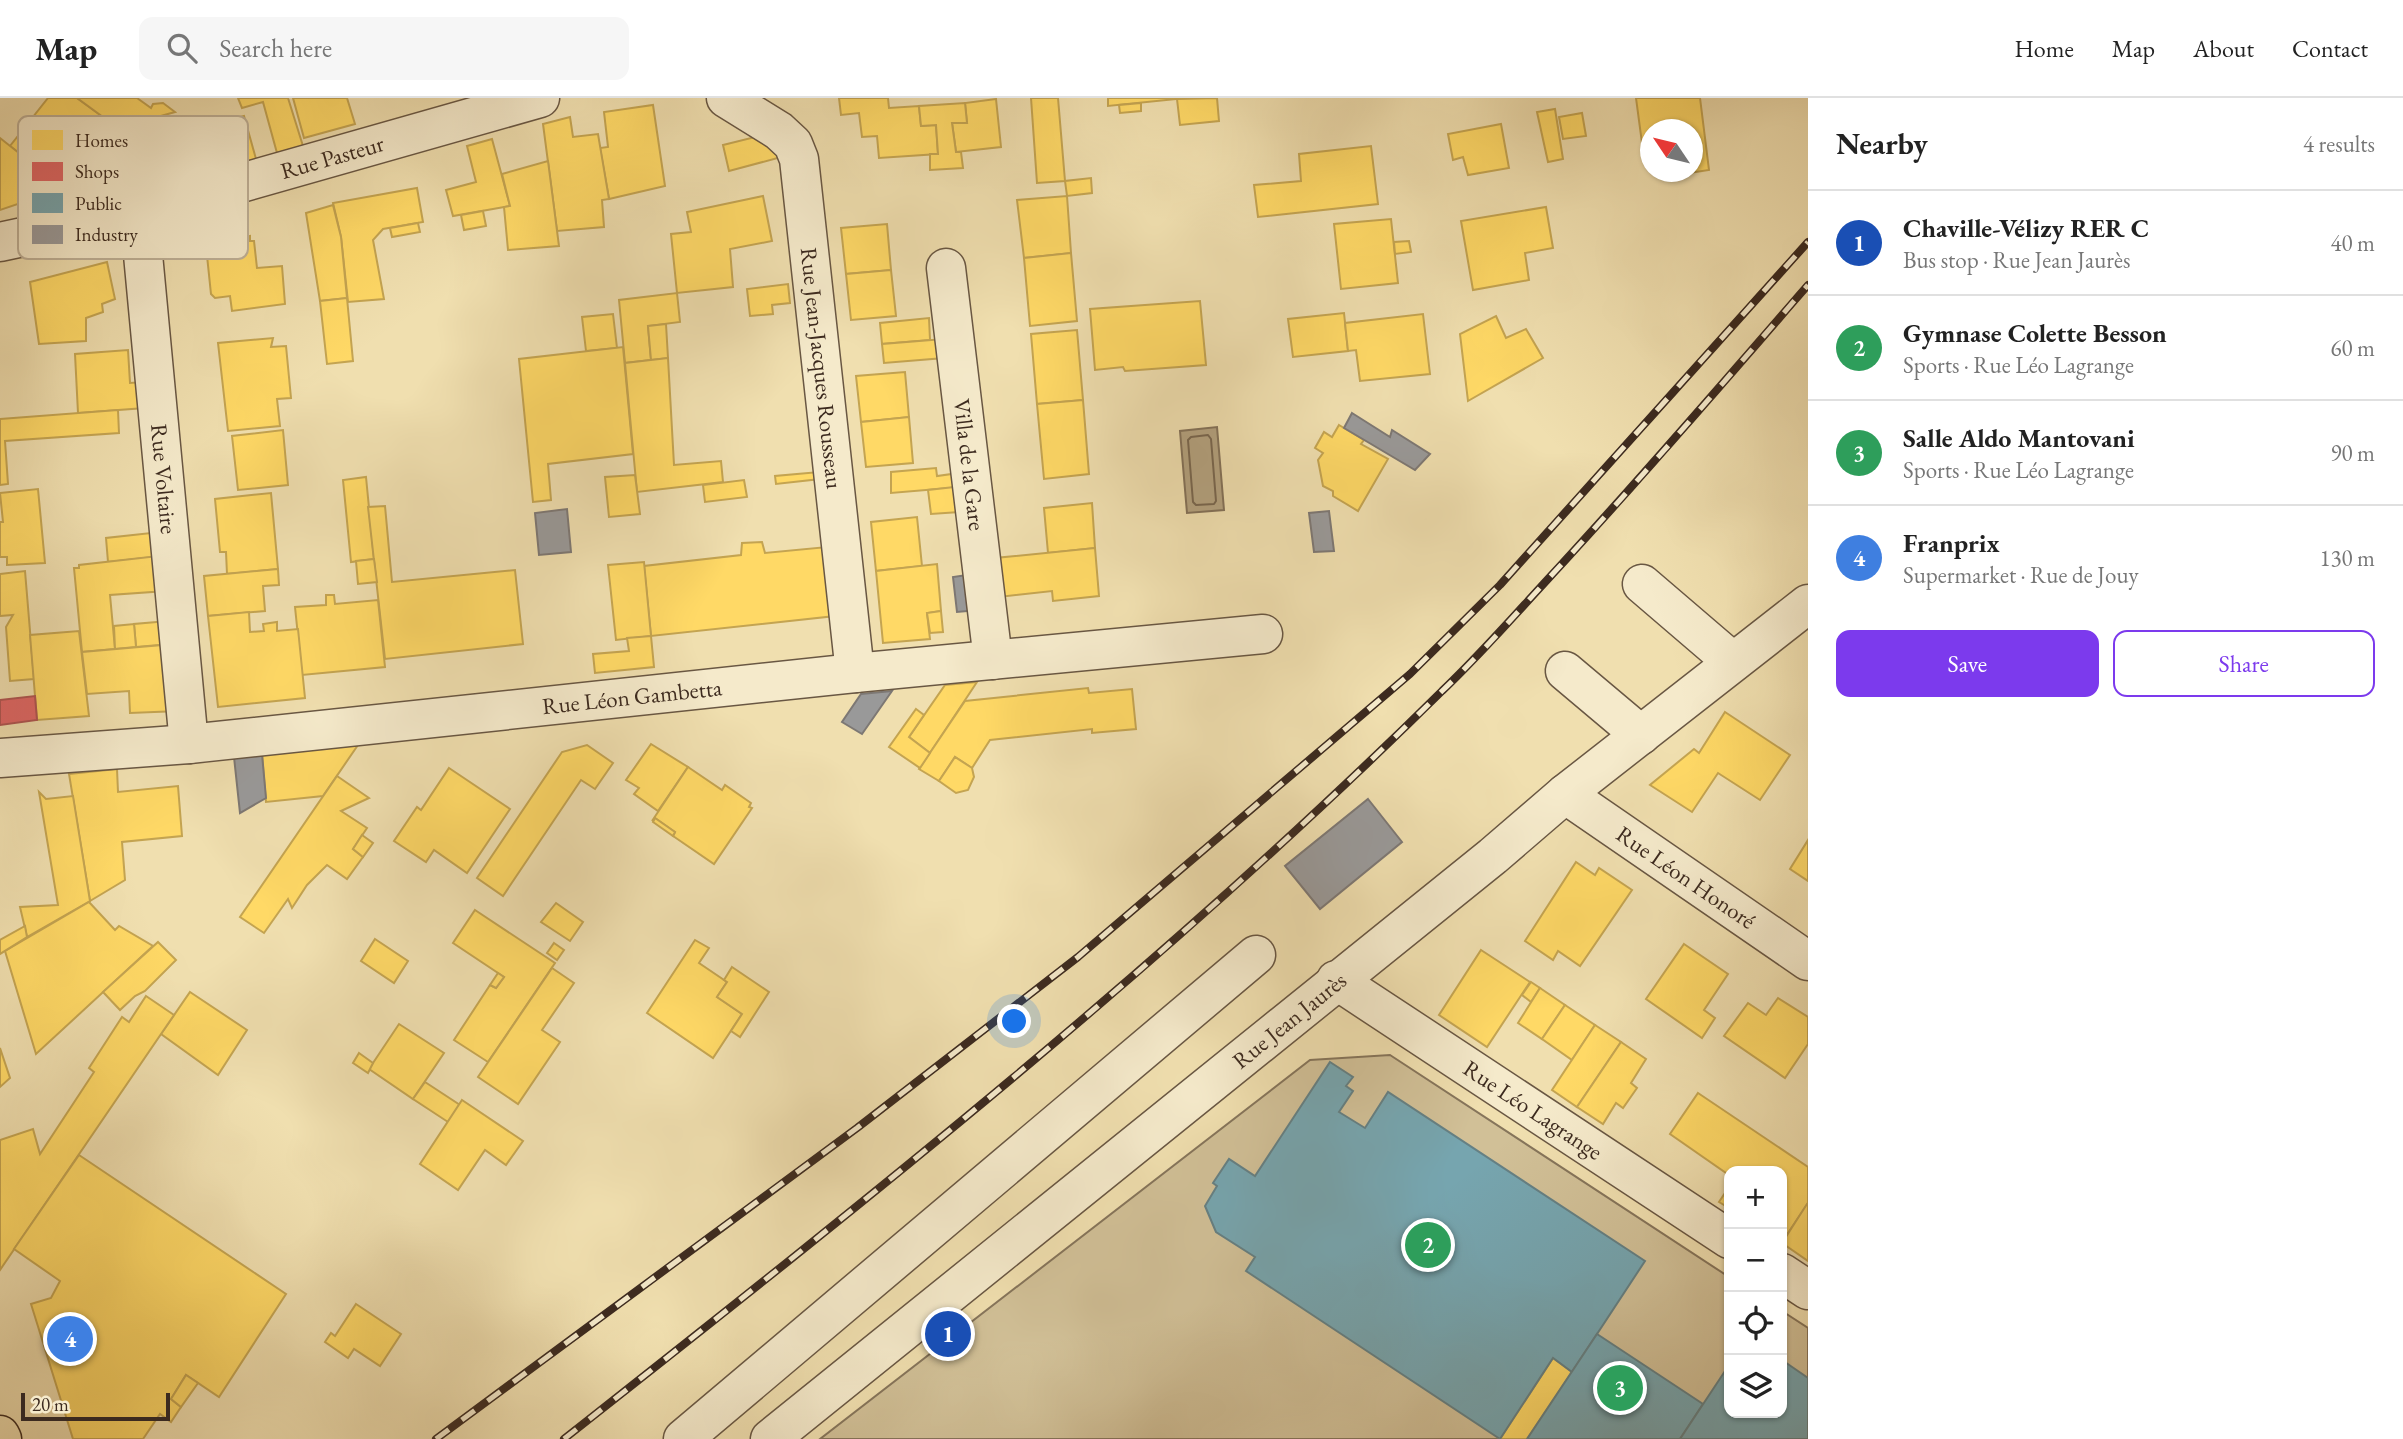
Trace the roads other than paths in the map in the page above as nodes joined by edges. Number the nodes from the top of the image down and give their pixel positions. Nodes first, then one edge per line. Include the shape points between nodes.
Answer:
1 (540, 98) edge
2 (726, 98) edge
3 (248, 181) edge
4 (18, 238) edge
5 (0, 242) edge
6 (143, 259) edge
7 (946, 268) dead end
8 (1642, 584) dead end
9 (1808, 604) edge
10 (1264, 634) dead end
11 (993, 660) junction
12 (1733, 662) junction
13 (1565, 671) dead end
14 (855, 673) junction
15 (1640, 735) junction
16 (189, 744) junction
17 (0, 758) edge
18 (1565, 794) junction
19 (1255, 955) dead end
20 (1808, 961) edge
21 (1336, 981) junction
22 (1724, 1236) edge
23 (1787, 1276) edge
24 (1808, 1290) edge
25 (683, 1439) edge
26 (770, 1439) edge

1 - 3 street, Rue Pasteur
2 - 14 street, Rue Jean-Jacques Rousseau via 779,131 793,144 799,159
4 - 5 street, Rue Pasteur
6 - 16 street, Rue Voltaire
7 - 11 street, Villa de la Gare
8 - 12 street
9 - 12 street, Rue Jean Jaurès
10 - 11 street, Rue Léon Gambetta
11 - 14 street, Rue Léon Gambetta
12 - 15 street, Rue Jean Jaurès
13 - 15 street
14 - 16 street, Rue Léon Gambetta
15 - 18 street, Rue Jean Jaurès
16 - 17 street, Rue Léon Gambetta
18 - 20 street, Rue Léon Honoré
18 - 21 street, Rue Jean Jaurès
19 - 25 street
21 - 22 street, Rue Léo Lagrange
21 - 26 street, Rue Jean Jaurès
23 - 24 street

